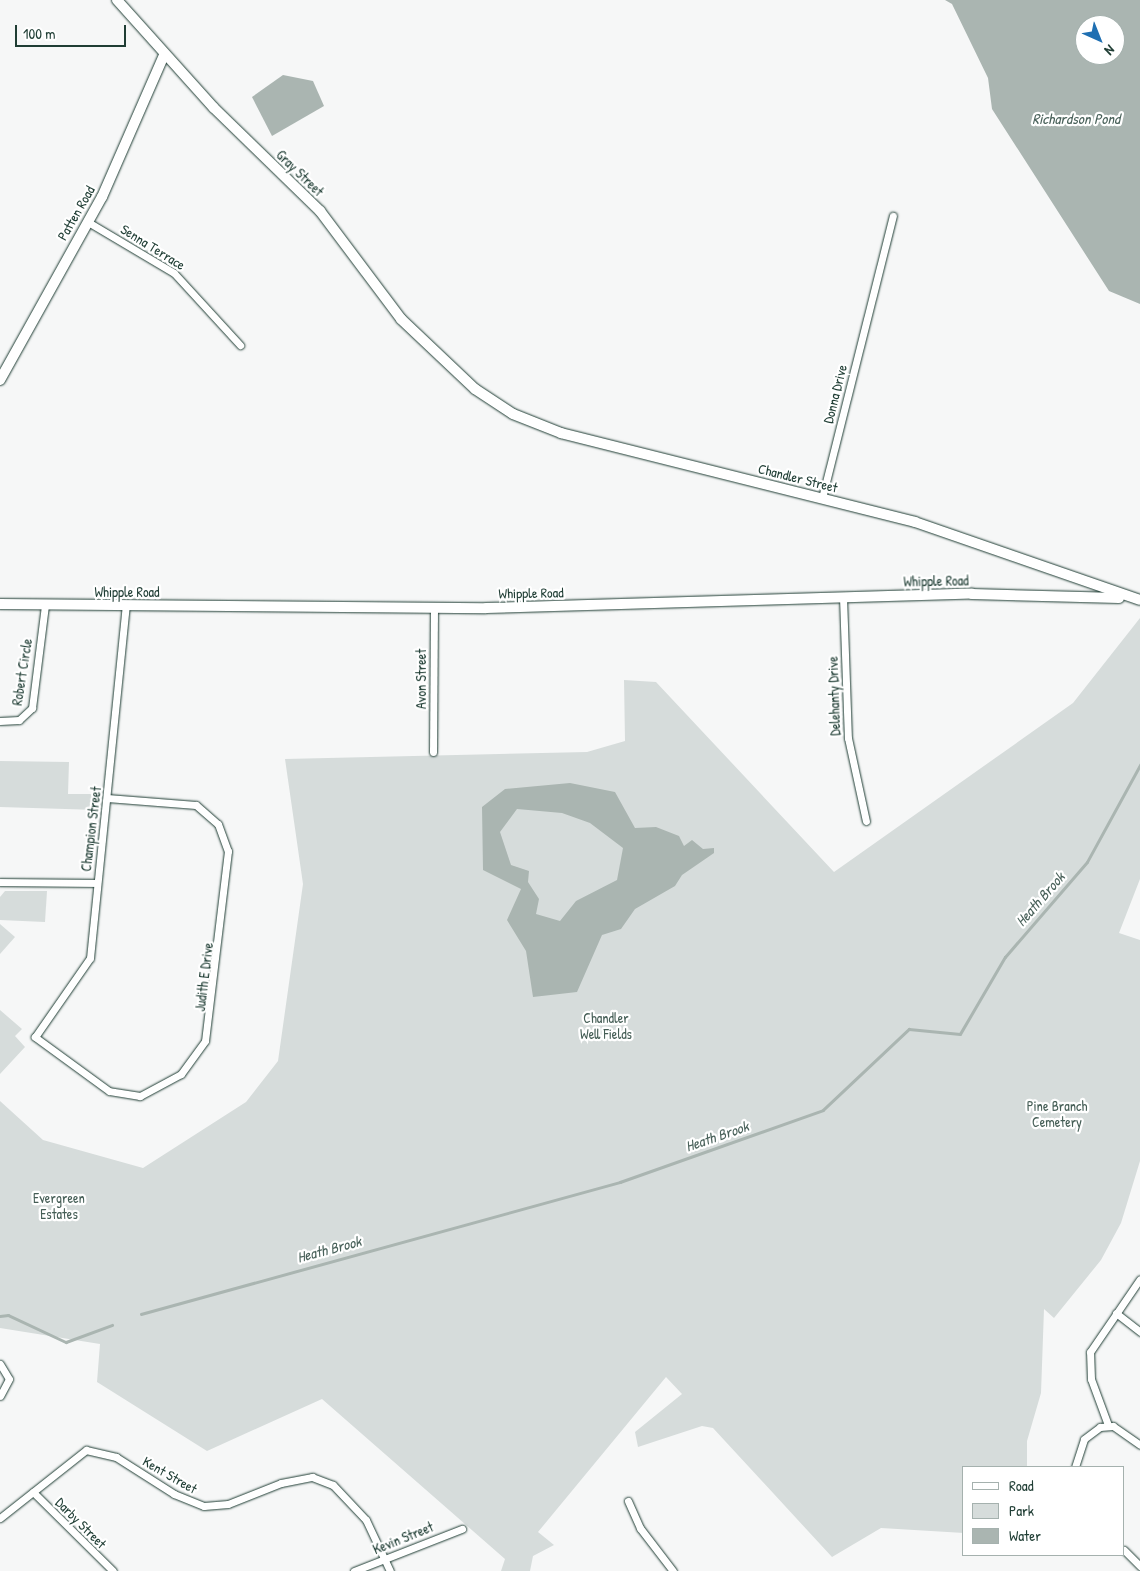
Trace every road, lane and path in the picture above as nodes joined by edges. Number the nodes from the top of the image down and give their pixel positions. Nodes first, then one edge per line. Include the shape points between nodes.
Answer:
1 (117, 0) edge
2 (164, 55) junction
3 (893, 216) dead end
4 (88, 222) junction
5 (240, 345) dead end
6 (456, 372) joint
7 (2, 373) edge
8 (822, 498) junction
9 (1065, 573) junction
10 (1063, 594) junction
11 (843, 597) junction
12 (1140, 601) edge
13 (0, 604) edge
14 (45, 604) junction
15 (126, 606) junction
16 (434, 607) junction
17 (0, 720) edge
18 (433, 752) dead end
19 (107, 798) junction
20 (866, 822) dead end
21 (0, 882) edge
22 (97, 883) junction
23 (35, 1036) joint
24 (1140, 1279) edge
25 (1116, 1313) junction
26 (1140, 1332) edge
27 (0, 1364) edge
28 (0, 1396) edge
29 (1108, 1425) junction
30 (1140, 1445) edge
31 (1075, 1466) edge
32 (32, 1492) junction
33 (628, 1501) dead end
34 (0, 1518) edge
35 (462, 1529) dead end
36 (1125, 1551) edge
37 (386, 1559) junction
38 (1140, 1566) edge
39 (113, 1571) edge
40 (354, 1571) edge
41 (390, 1571) edge
42 (673, 1571) edge

1 - 2 street, Gray Street
2 - 4 street, Patten Road
2 - 6 street, Gray Street via 320,211 393,310
3 - 8 street, Donna Drive
4 - 5 street, Senna Terrace via 174,273
4 - 7 street, Patten Road
6 - 8 street, Chandler Street via 491,401 547,428
8 - 9 street, Chandler Street via 974,540
9 - 10 street
9 - 12 street, Chandler Street
10 - 11 street, Whipple Road
10 - 12 street, Whipple Road
11 - 16 street, Whipple Road
11 - 20 street, Delehanty Drive via 845,712
13 - 14 street, Whipple Road
14 - 15 street, Whipple Road
14 - 17 street, Robert Circle via 32,708 19,720
15 - 16 street, Whipple Road
15 - 19 street, Champion Street
16 - 18 street, Avon Street
19 - 22 street, Champion Street
19 - 23 street, Judith E Drive via 196,805 210,815 224,836 228,860 211,1023 194,1060 168,1084 140,1096 109,1091
21 - 22 street
22 - 23 street, Champion Street via 86,969
24 - 25 street
25 - 26 street
25 - 29 street via 1088,1358
27 - 28 street via 9,1379
29 - 30 street
29 - 31 street via 1084,1439
32 - 34 street, Kent Street
32 - 37 street, Kent Street via 78,1454 95,1450 116,1457 190,1503 204,1506 228,1504 281,1483 312,1477 332,1484 346,1497 373,1529
32 - 39 street, Darby Street
33 - 42 street via 640,1528
35 - 37 street, Kevin Street
36 - 38 street
37 - 40 street, Kevin Street
37 - 41 street, Kent Street

